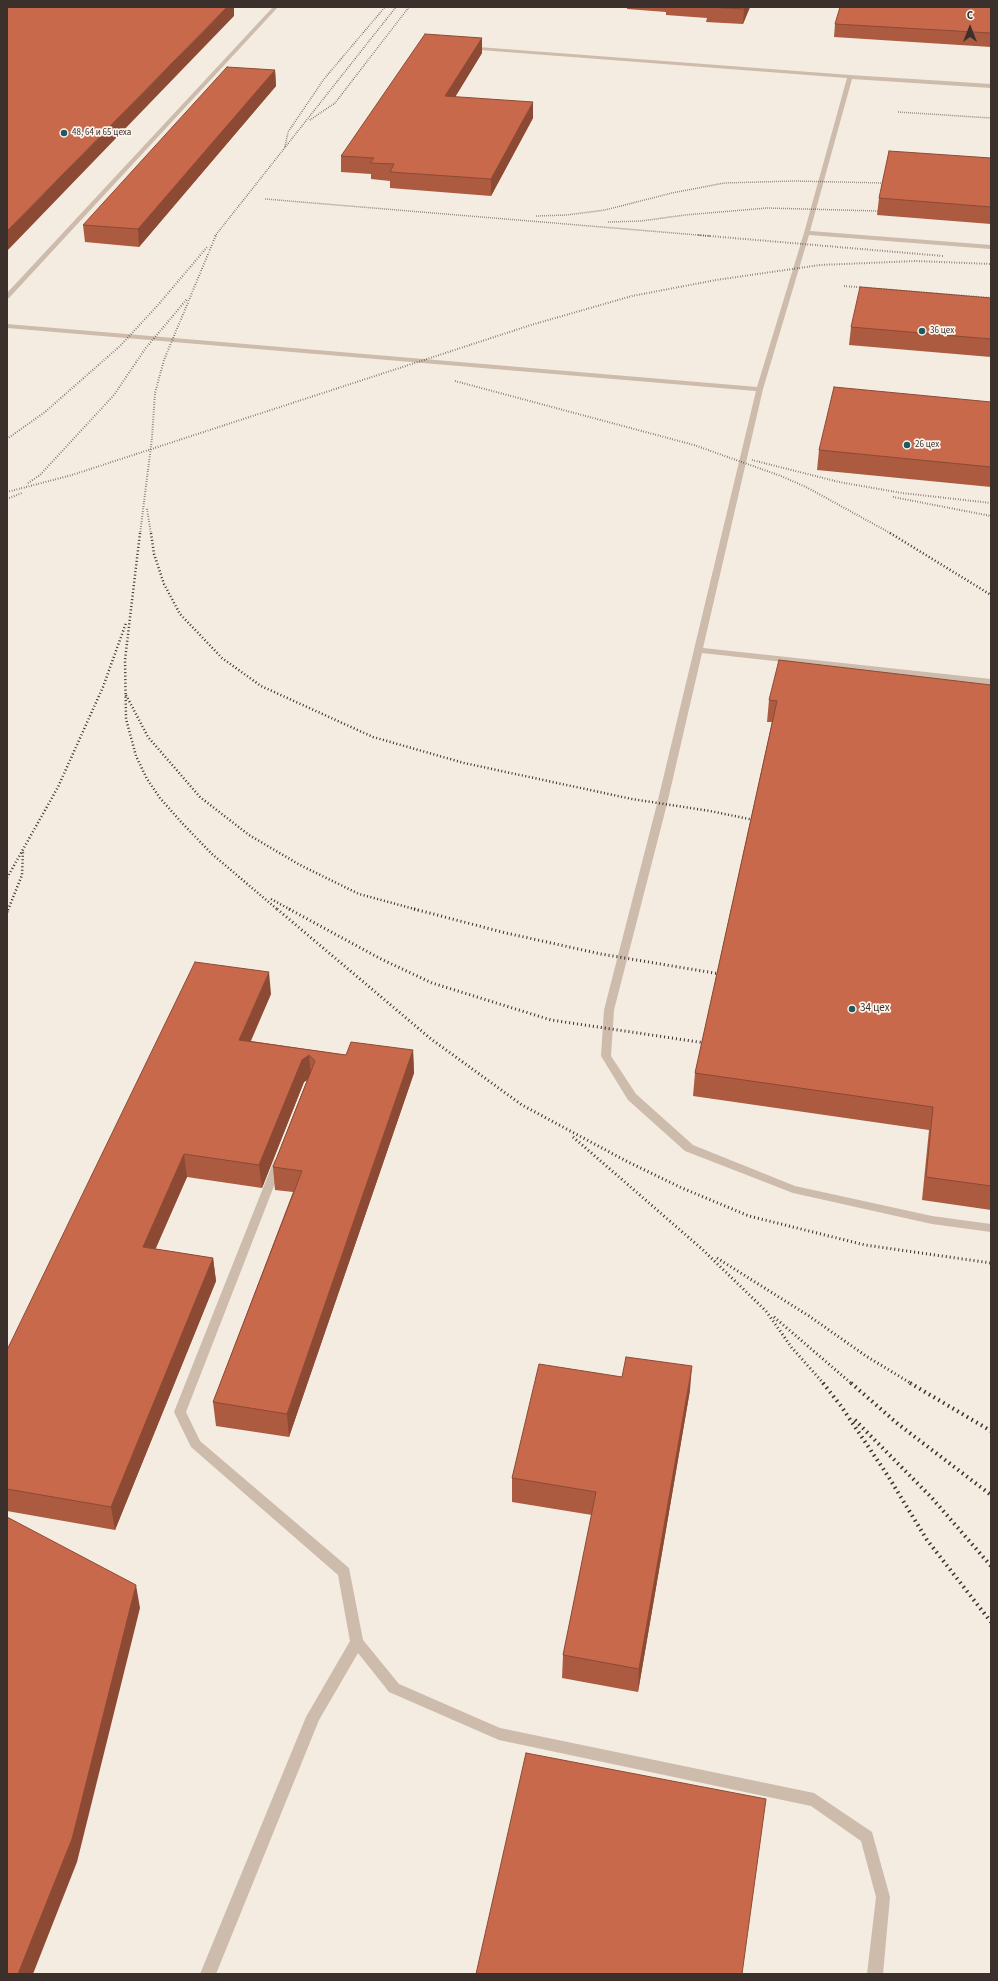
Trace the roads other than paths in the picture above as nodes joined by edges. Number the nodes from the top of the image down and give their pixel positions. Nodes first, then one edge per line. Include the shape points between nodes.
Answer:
1 (276, 7) edge
2 (480, 48) dead end
3 (850, 77) junction
4 (991, 86) edge
5 (807, 233) junction
6 (991, 247) edge
7 (7, 297) edge
8 (7, 326) edge
9 (760, 389) junction
10 (699, 650) junction
11 (991, 682) edge
12 (284, 1148) edge
13 (991, 1228) edge
14 (357, 1642) junction
15 (208, 1974) edge
16 (875, 1974) edge

1 - 7 lane
2 - 3 lane
3 - 4 lane
3 - 5 lane
5 - 6 lane
5 - 9 lane
8 - 9 lane
9 - 10 lane
10 - 11 lane
10 - 13 lane via 609,1010 606,1056 632,1096 688,1148 793,1189 932,1220
12 - 14 lane via 180,1412 195,1444 344,1572
14 - 15 lane via 313,1717
14 - 16 lane via 394,1688 499,1734 814,1800 867,1837 882,1897

